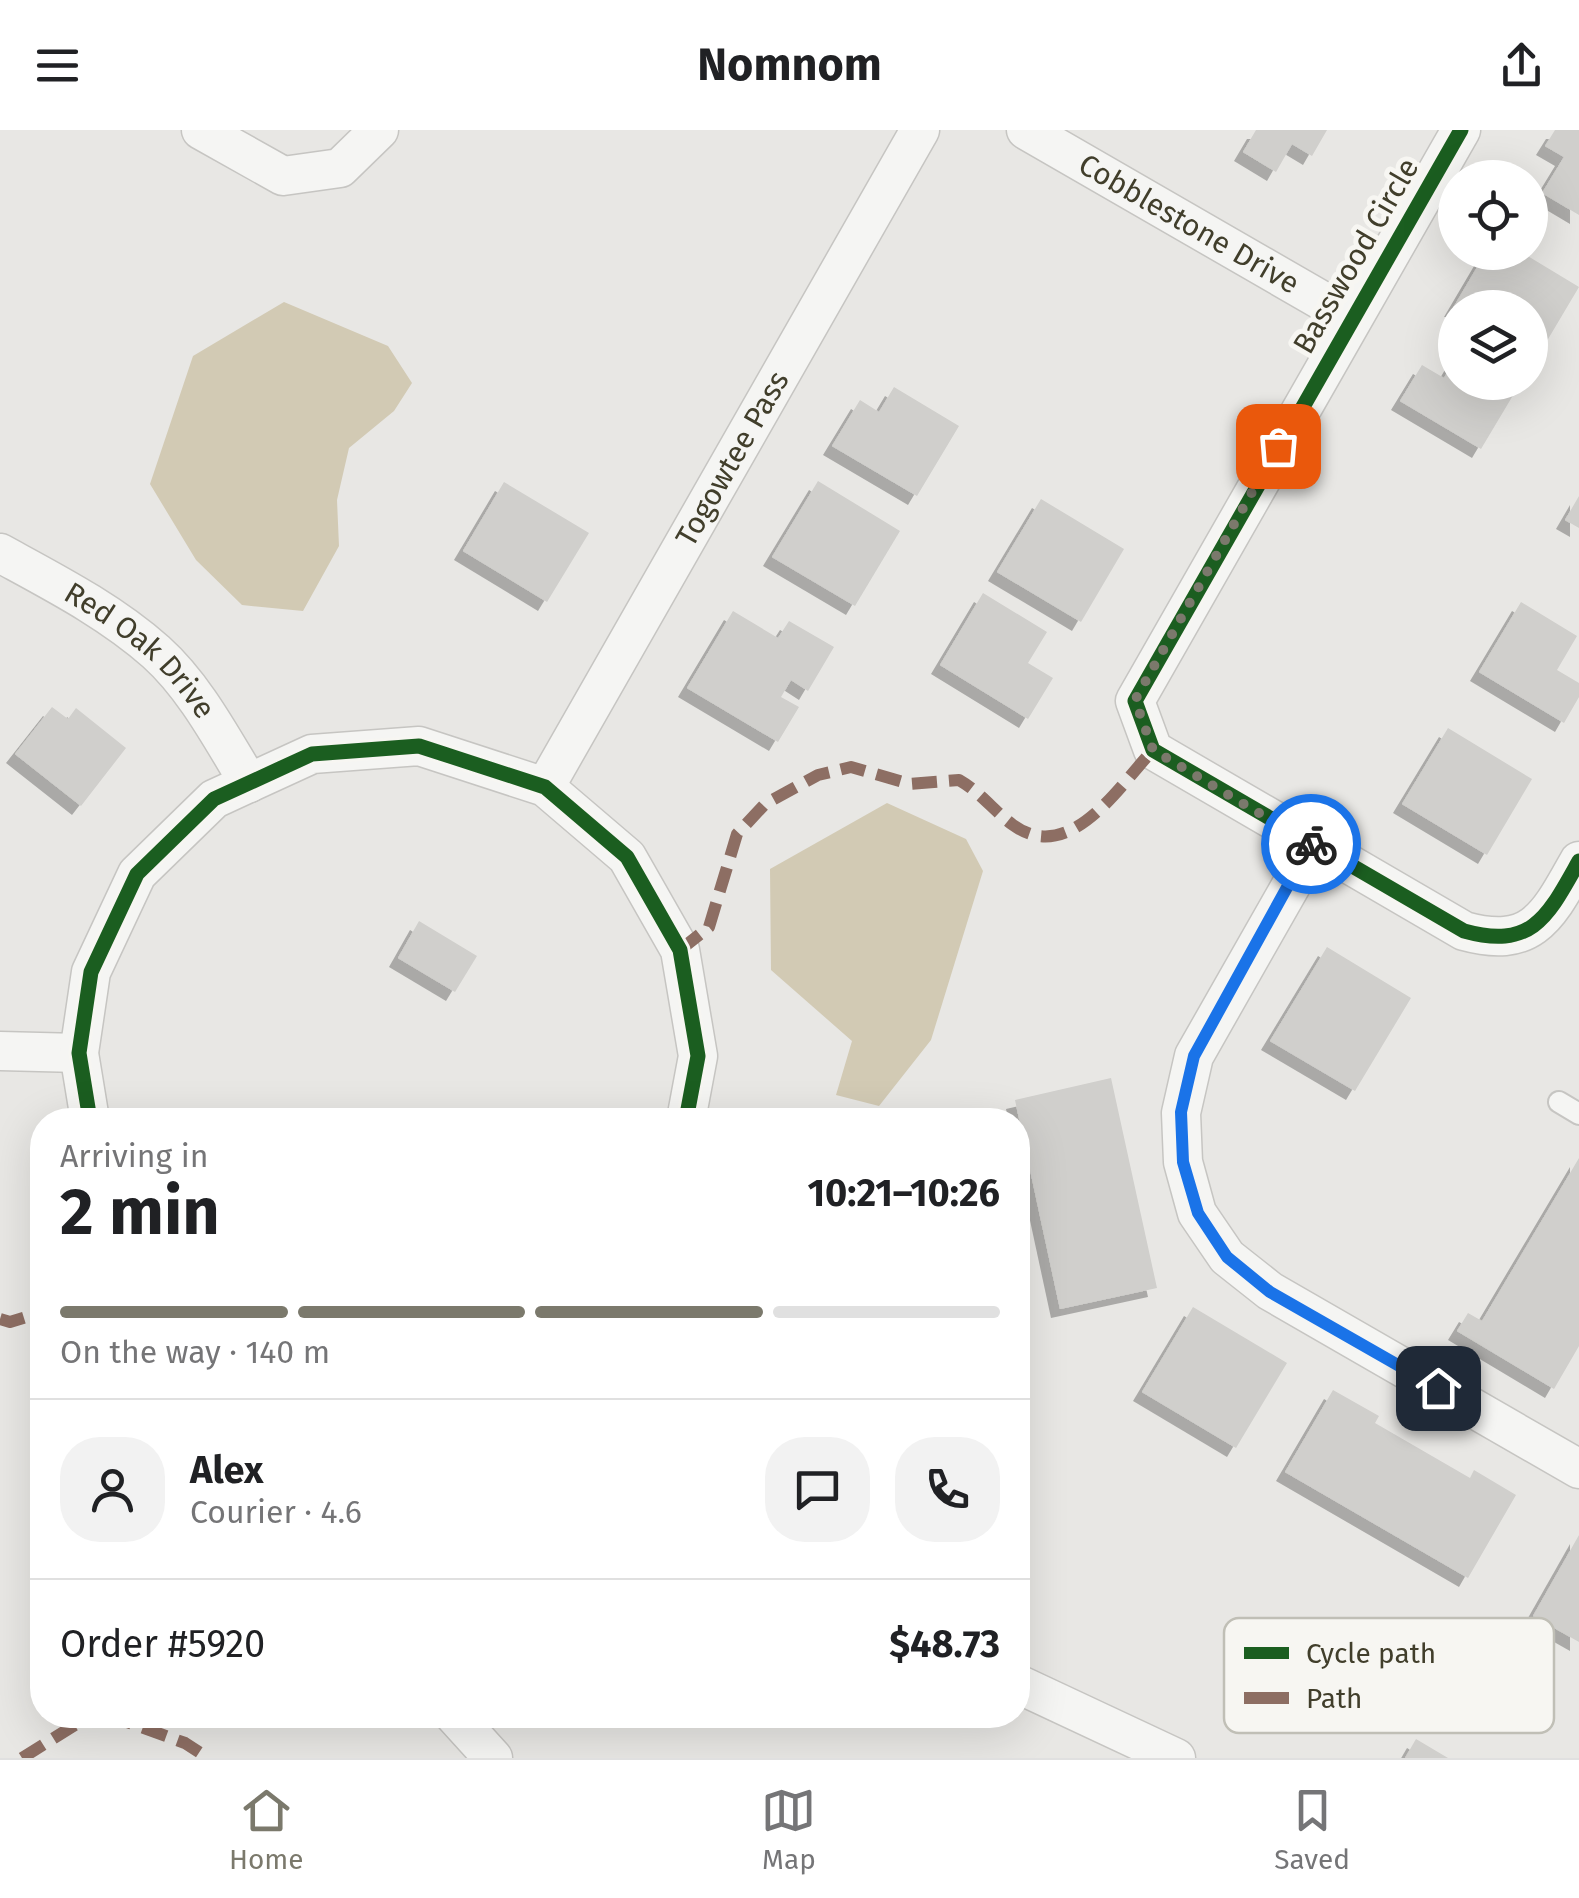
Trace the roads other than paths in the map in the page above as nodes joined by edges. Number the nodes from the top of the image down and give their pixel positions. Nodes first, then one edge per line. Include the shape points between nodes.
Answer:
1 (202, 130) edge
2 (379, 130) edge
3 (920, 130) edge
4 (1026, 130) edge
5 (1461, 130) edge
6 (1352, 318) junction
7 (0, 553) edge
8 (250, 783) junction
9 (546, 787) junction
10 (1314, 845) junction
11 (1579, 861) edge
12 (0, 1051) edge
13 (79, 1053) junction
14 (1558, 1102) dead end
15 (88, 1108) edge
16 (688, 1108) edge
17 (1579, 1114) edge
18 (1577, 1464) edge
19 (1030, 1690) edge
20 (466, 1728) edge
21 (493, 1758) edge
22 (1176, 1758) edge

1 - 2 street via 283,176 340,168
3 - 9 street, Togowtee Pass
4 - 6 street, Cobblestone Drive
5 - 6 street, Basswood Circle
6 - 10 street, Basswood Circle via 1135,700 1153,750
7 - 8 street, Red Oak Drive via 84,600 157,652
8 - 9 street via 312,754 419,746
8 - 13 street via 214,799 137,874 91,972
9 - 16 street via 628,856 680,950 698,1056
10 - 11 street, Basswood Circle via 1464,931 1500,941 1552,908
10 - 18 street via 1194,1056 1181,1112 1183,1162 1198,1213 1227,1257 1270,1292
12 - 13 street
13 - 15 street
14 - 17 lane
19 - 22 street
20 - 21 street

